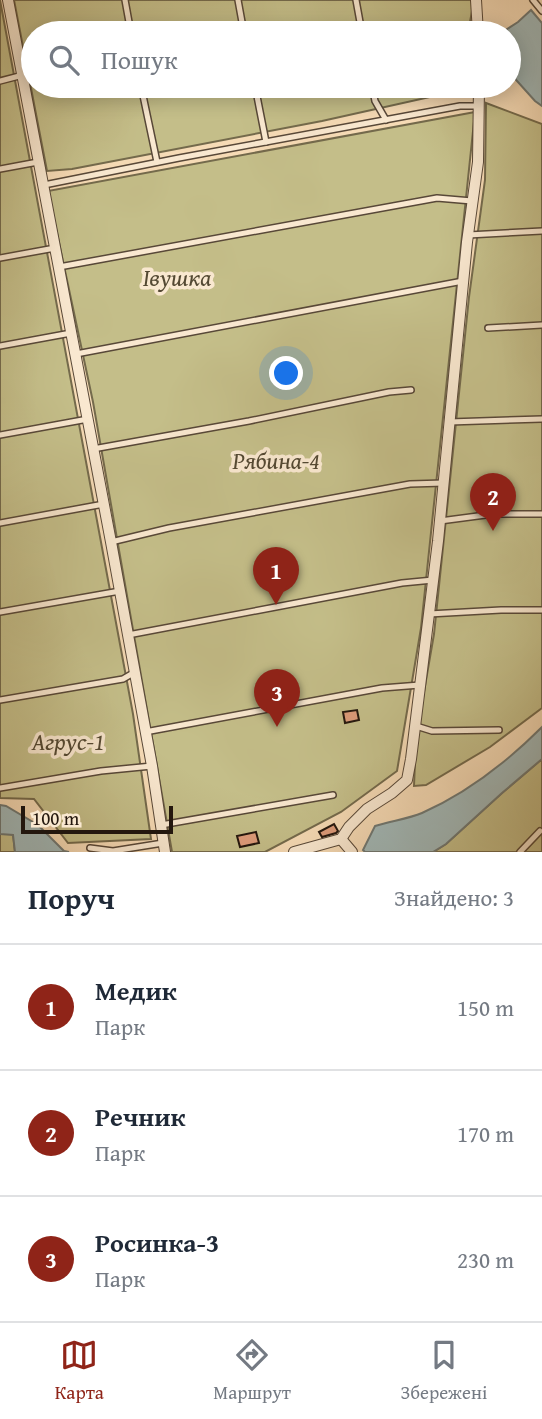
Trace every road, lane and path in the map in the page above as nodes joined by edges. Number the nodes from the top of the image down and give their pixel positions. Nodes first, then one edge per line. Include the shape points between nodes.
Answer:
1 (8, 0) edge
2 (125, 0) edge
3 (238, 0) edge
4 (356, 0) edge
5 (476, 0) edge
6 (533, 0) edge
7 (542, 11) edge
8 (129, 21) edge
9 (242, 21) edge
10 (360, 21) edge
11 (477, 21) edge
12 (21, 65) edge
13 (21, 76) edge
14 (0, 81) edge
15 (27, 98) edge
16 (144, 98) edge
17 (257, 98) edge
18 (374, 98) edge
19 (479, 98) edge
20 (479, 106) junction
21 (386, 120) junction
22 (266, 142) junction
23 (39, 162) junction
24 (157, 162) junction
25 (0, 169) edge
26 (44, 185) junction
27 (472, 201) junction
28 (542, 231) edge
29 (468, 234) junction
30 (56, 248) junction
31 (0, 258) edge
32 (59, 267) junction
33 (463, 281) junction
34 (542, 325) edge
35 (488, 328) dead end
36 (71, 332) junction
37 (0, 346) edge
38 (76, 354) junction
39 (411, 390) dead end
40 (88, 419) junction
41 (542, 419) edge
42 (449, 422) junction
43 (0, 435) edge
44 (93, 449) junction
45 (444, 483) junction
46 (104, 504) junction
47 (542, 514) edge
48 (440, 521) junction
49 (0, 523) edge
50 (111, 542) junction
51 (433, 580) junction
52 (120, 591) junction
53 (542, 610) edge
54 (0, 612) edge
55 (429, 614) junction
56 (128, 635) junction
57 (135, 673) junction
58 (420, 685) junction
59 (0, 700) edge
60 (416, 726) junction
61 (499, 730) dead end
62 (145, 732) junction
63 (152, 766) junction
64 (0, 788) edge
65 (333, 795) dead end
66 (161, 825) junction
67 (540, 831) dead end
68 (341, 839) junction
69 (164, 847) edge
70 (90, 848) dead end
71 (294, 852) edge
72 (352, 852) edge
73 (520, 852) edge

1 - 12 street
2 - 8 lane
3 - 9 lane
4 - 10 lane
5 - 11 street
6 - 7 lane
13 - 14 lane
15 - 23 street
16 - 24 lane
17 - 22 lane
18 - 21 lane
19 - 20 street
20 - 21 lane
20 - 27 street
21 - 22 lane
22 - 24 lane
23 - 25 lane
23 - 26 street
24 - 26 lane
26 - 30 street
27 - 29 street
27 - 32 lane via 437,198
28 - 29 lane
29 - 33 street
30 - 31 lane
30 - 32 street
32 - 36 street
33 - 38 lane
33 - 42 street
34 - 35 lane
36 - 37 lane
36 - 38 street
38 - 40 street
39 - 44 lane
40 - 43 lane
40 - 44 street
41 - 42 lane
42 - 45 street
44 - 46 street
45 - 48 street
45 - 50 lane via 410,484
46 - 49 lane
46 - 50 street
47 - 48 lane
48 - 51 street
50 - 52 street
51 - 55 street
51 - 56 lane
52 - 54 lane
52 - 56 street
53 - 55 lane
55 - 58 street
56 - 57 street
57 - 59 lane via 123,679
57 - 62 street
58 - 60 street
58 - 62 lane
60 - 61 lane via 432,732
60 - 68 street via 407,780 368,809
62 - 63 street
63 - 64 lane
63 - 66 street
65 - 66 lane
66 - 69 street
67 - 73 lane
68 - 71 street
68 - 72 street
69 - 70 lane

